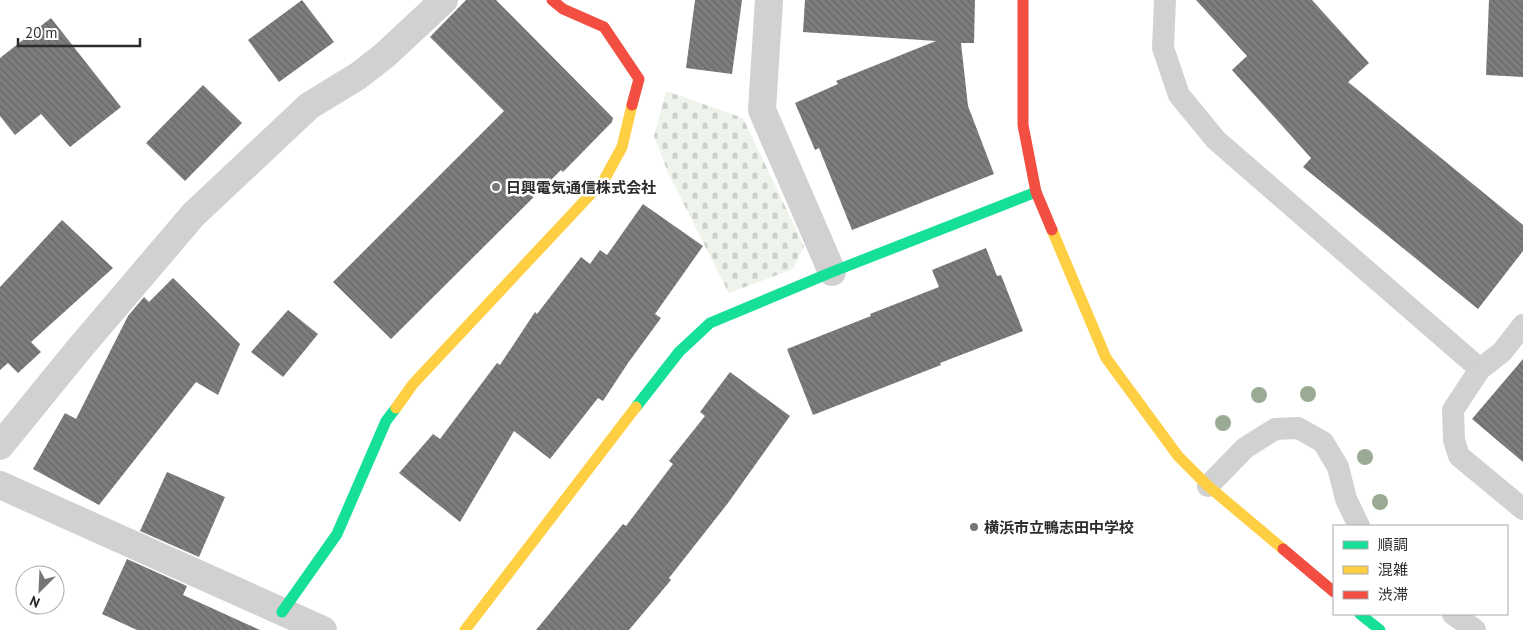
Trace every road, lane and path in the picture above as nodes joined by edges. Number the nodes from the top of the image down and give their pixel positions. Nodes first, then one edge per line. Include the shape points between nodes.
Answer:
1 (444, 0) edge
2 (552, 0) edge
3 (769, 0) edge
4 (1023, 0) edge
5 (1164, 0) edge
6 (1036, 192) junction
7 (832, 272) junction
8 (1523, 325) edge
9 (1480, 369) junction
10 (0, 446) edge
11 (0, 485) edge
12 (1208, 486) junction
13 (1523, 509) edge
14 (1359, 525) edge
15 (1333, 591) edge
16 (282, 612) junction
17 (1361, 615) edge
18 (1455, 615) edge
19 (323, 630) edge
20 (465, 630) edge
21 (1380, 630) edge
22 (1475, 630) edge

1 - 10 street via 358,76 309,106 193,215
2 - 16 street via 604,26 639,79 622,147 604,180 413,384 386,421 336,534
3 - 7 street via 762,110
4 - 6 street via 1023,125
5 - 9 lane via 1163,48 1180,95 1216,140
6 - 7 street
6 - 12 street via 1106,358 1178,456
7 - 20 street via 710,323 679,352
8 - 9 lane via 1502,352
9 - 13 lane via 1453,410 1454,440 1460,456
11 - 16 street
12 - 14 lane via 1245,448 1275,428 1298,428 1323,442 1338,467 1346,499
12 - 15 street
16 - 19 street
17 - 21 street
18 - 22 lane

